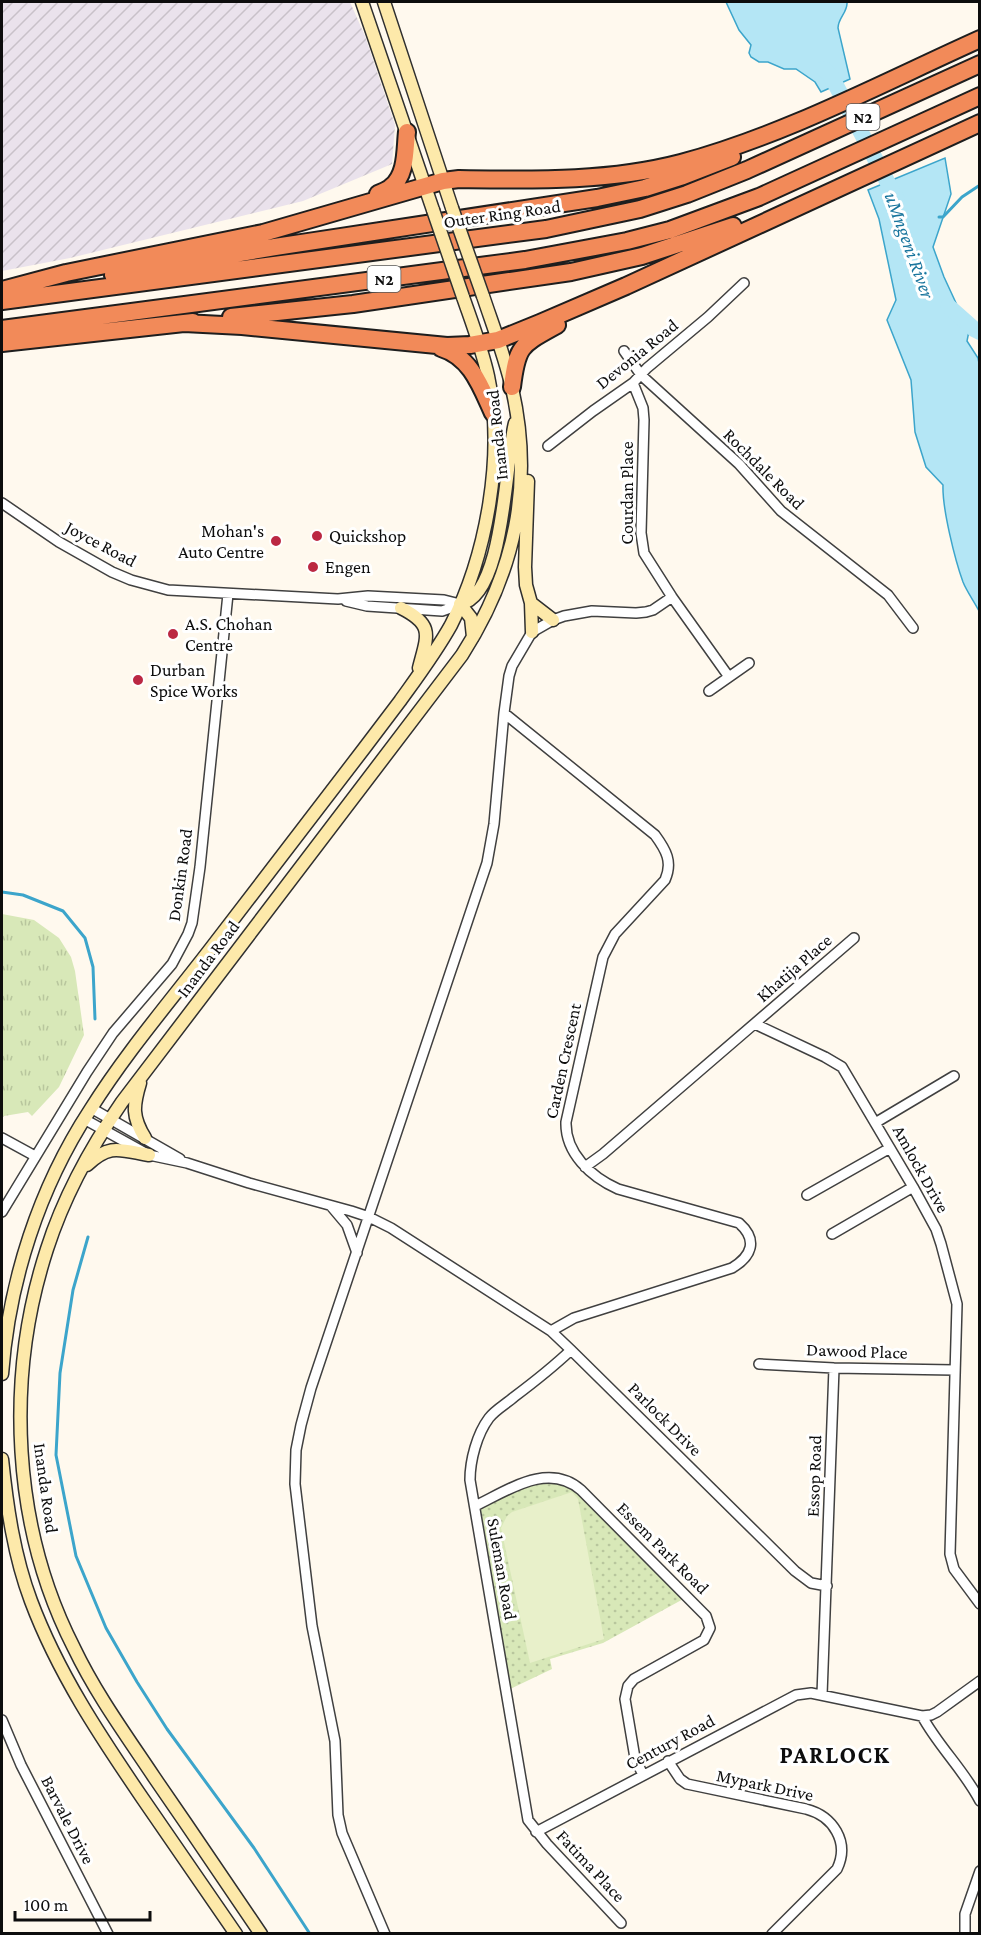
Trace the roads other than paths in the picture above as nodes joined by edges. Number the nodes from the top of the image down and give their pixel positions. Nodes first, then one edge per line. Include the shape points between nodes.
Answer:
1 (362, 2) edge
2 (384, 2) edge
3 (980, 39) edge
4 (980, 64) edge
5 (980, 96) edge
6 (980, 123) edge
7 (407, 132) joint
8 (738, 150) junction
9 (409, 162) junction
10 (443, 181) junction
11 (425, 184) junction
12 (356, 206) junction
13 (768, 217) junction
14 (744, 283) dead end
15 (626, 286) junction
16 (2, 290) edge
17 (2, 300) edge
18 (184, 323) junction
19 (2, 329) edge
20 (498, 340) junction
21 (2, 343) edge
22 (429, 344) junction
23 (479, 344) junction
24 (624, 351) dead end
25 (641, 375) junction
26 (633, 383) junction
27 (512, 387) junction
28 (493, 413) junction
29 (517, 416) junction
30 (548, 446) dead end
31 (2, 503) edge
32 (228, 594) junction
33 (672, 597) junction
34 (338, 599) junction
35 (531, 603) junction
36 (460, 604) junction
37 (401, 608) junction
38 (553, 620) junction
39 (913, 628) dead end
40 (532, 632) junction
41 (473, 637) junction
42 (749, 663) dead end
43 (729, 677) junction
44 (416, 678) junction
45 (708, 691) dead end
46 (504, 713) junction
47 (854, 938) dead end
48 (755, 1024) junction
49 (144, 1074) junction
50 (954, 1076) dead end
51 (88, 1114) junction
52 (876, 1123) junction
53 (106, 1125) junction
54 (2, 1138) edge
55 (145, 1138) junction
56 (890, 1148) junction
57 (149, 1155) junction
58 (35, 1156) junction
59 (187, 1163) junction
60 (585, 1167) junction
61 (80, 1172) junction
62 (913, 1187) junction
63 (807, 1195) dead end
64 (330, 1205) junction
65 (2, 1212) edge
66 (369, 1217) junction
67 (832, 1234) dead end
68 (357, 1253) junction
69 (550, 1331) junction
70 (571, 1350) junction
71 (759, 1364) dead end
72 (834, 1368) junction
73 (954, 1370) junction
74 (2, 1374) edge
75 (2, 1459) edge
76 (475, 1506) junction
77 (826, 1586) junction
78 (980, 1604) edge
79 (980, 1681) edge
80 (822, 1695) junction
81 (922, 1716) junction
82 (2, 1720) edge
83 (668, 1761) junction
84 (644, 1775) junction
85 (980, 1801) edge
86 (536, 1832) junction
87 (980, 1871) edge
88 (621, 1923) dead end
89 (108, 1934) edge
90 (236, 1934) edge
91 (261, 1934) edge
92 (385, 1934) edge
93 (772, 1934) edge
94 (965, 1934) edge

1 - 7 main road
2 - 10 main road, Inanda Road
3 - 8 highway
4 - 17 highway, Outer Ring Road / N2 via 747,170 640,209 546,228
5 - 19 highway, N2 via 759,198 627,241 536,258
6 - 13 highway via 816,199
7 - 9 highway
8 - 10 highway via 652,169 586,178
8 - 16 highway via 683,177 597,198
9 - 11 main road, Inanda Road
9 - 12 highway via 392,187
10 - 11 highway
10 - 20 main road, Inanda Road, bridge
11 - 12 highway
11 - 23 main road, Inanda Road, bridge
12 - 16 highway via 263,233
13 - 15 highway
13 - 18 highway via 642,256 571,272 353,304
14 - 25 street, Devonia Road
15 - 20 highway
15 - 27 highway via 528,342 515,361
18 - 21 highway
18 - 22 highway
20 - 23 highway
20 - 27 main road, Inanda Road
22 - 23 highway
22 - 28 highway via 467,363
23 - 28 main road, Inanda Road via 489,377
24 - 25 street, Rochdale Road
25 - 26 street, Devonia Road
25 - 39 street, Rochdale Road via 739,464 781,511 888,595
26 - 30 street, Devonia Road
26 - 33 street, Courdan Place via 644,420 642,547
27 - 29 main road, Inanda Road
28 - 36 main road, Inanda Road via 493,472 486,517
29 - 35 main road via 523,426 528,470 525,567
29 - 36 main road via 499,536 479,592 470,602
29 - 41 main road, Inanda Road via 521,480 516,525 498,589
31 - 32 street, Joyce Road via 87,559 131,580 168,590
32 - 34 street, Joyce Road
32 - 58 street, Donkin Road via 192,923 172,964 113,1033
33 - 38 street via 653,610 636,614 592,611
33 - 43 street, Courdan Place
34 - 36 street, Joyce Road via 368,596
34 - 37 street, Joyce Road
35 - 38 main road
35 - 40 main road
36 - 37 street, Joyce Road via 442,611
36 - 41 main road via 471,618
36 - 44 main road, Inanda Road
37 - 44 main road via 420,619 426,629
38 - 40 street
40 - 46 street via 512,666
41 - 49 main road, Inanda Road
42 - 43 street
43 - 45 street
44 - 51 main road, Inanda Road
46 - 60 street, Carden Crescent via 655,835 668,857 665,880 615,934 603,957 566,1122 569,1144
46 - 66 street via 487,863
47 - 48 street, Khatija Place
48 - 52 street, Amlock Drive via 842,1067
48 - 60 street
49 - 53 main road, Inanda Road
49 - 55 main road via 134,1107
50 - 52 street
51 - 53 street, Parlock Drive
51 - 74 main road, Inanda Road via 59,1166 22,1256 11,1301
52 - 56 street, Amlock Drive
53 - 55 street, Parlock Drive
53 - 57 street, Parlock Drive
53 - 61 main road, Inanda Road
54 - 58 street
55 - 59 street, Parlock Drive
56 - 62 street, Amlock Drive
56 - 63 street
57 - 59 street, Parlock Drive
57 - 61 main road via 106,1151
58 - 65 street, Donkin Road
59 - 64 street, Parlock Drive
60 - 69 street, Carden Crescent via 618,1189 739,1223 749,1235 750,1250 732,1268 574,1318
61 - 91 main road, Inanda Road via 46,1250 26,1339 22,1458 34,1536 59,1615 88,1675
62 - 67 street
62 - 73 street, Amlock Drive via 941,1244 957,1304
64 - 66 street, Parlock Drive
64 - 68 street via 347,1225
66 - 68 street
66 - 69 street, Parlock Drive
68 - 92 street via 301,1425 295,1484 312,1626 335,1741 340,1824
69 - 70 street, Parlock Drive
70 - 76 street, Suleman Road via 489,1417 470,1466
70 - 77 street, Parlock Drive via 795,1571 811,1583
71 - 72 street, Dawood Place
72 - 73 street, Dawood Place
72 - 77 street, Essop Road
73 - 78 street, Amlock Drive via 950,1554 954,1569
75 - 90 main road via 16,1550 30,1599 63,1674 107,1746
76 - 84 street, Essem Park Road via 530,1480 567,1480 706,1616 710,1628 704,1640 628,1686 625,1699 635,1758
76 - 86 street, Suleman Road via 526,1815
77 - 80 street
79 - 81 street via 937,1712
80 - 81 street
80 - 83 street, Century Road via 802,1693 788,1698
81 - 85 street
82 - 89 street, Barvale Drive
83 - 84 street, Century Road
83 - 93 street, Mypark Drive via 687,1784 806,1809 821,1814 833,1825 841,1848 837,1869
84 - 86 street, Century Road
86 - 88 street, Fatima Place
87 - 94 street via 964,1914

